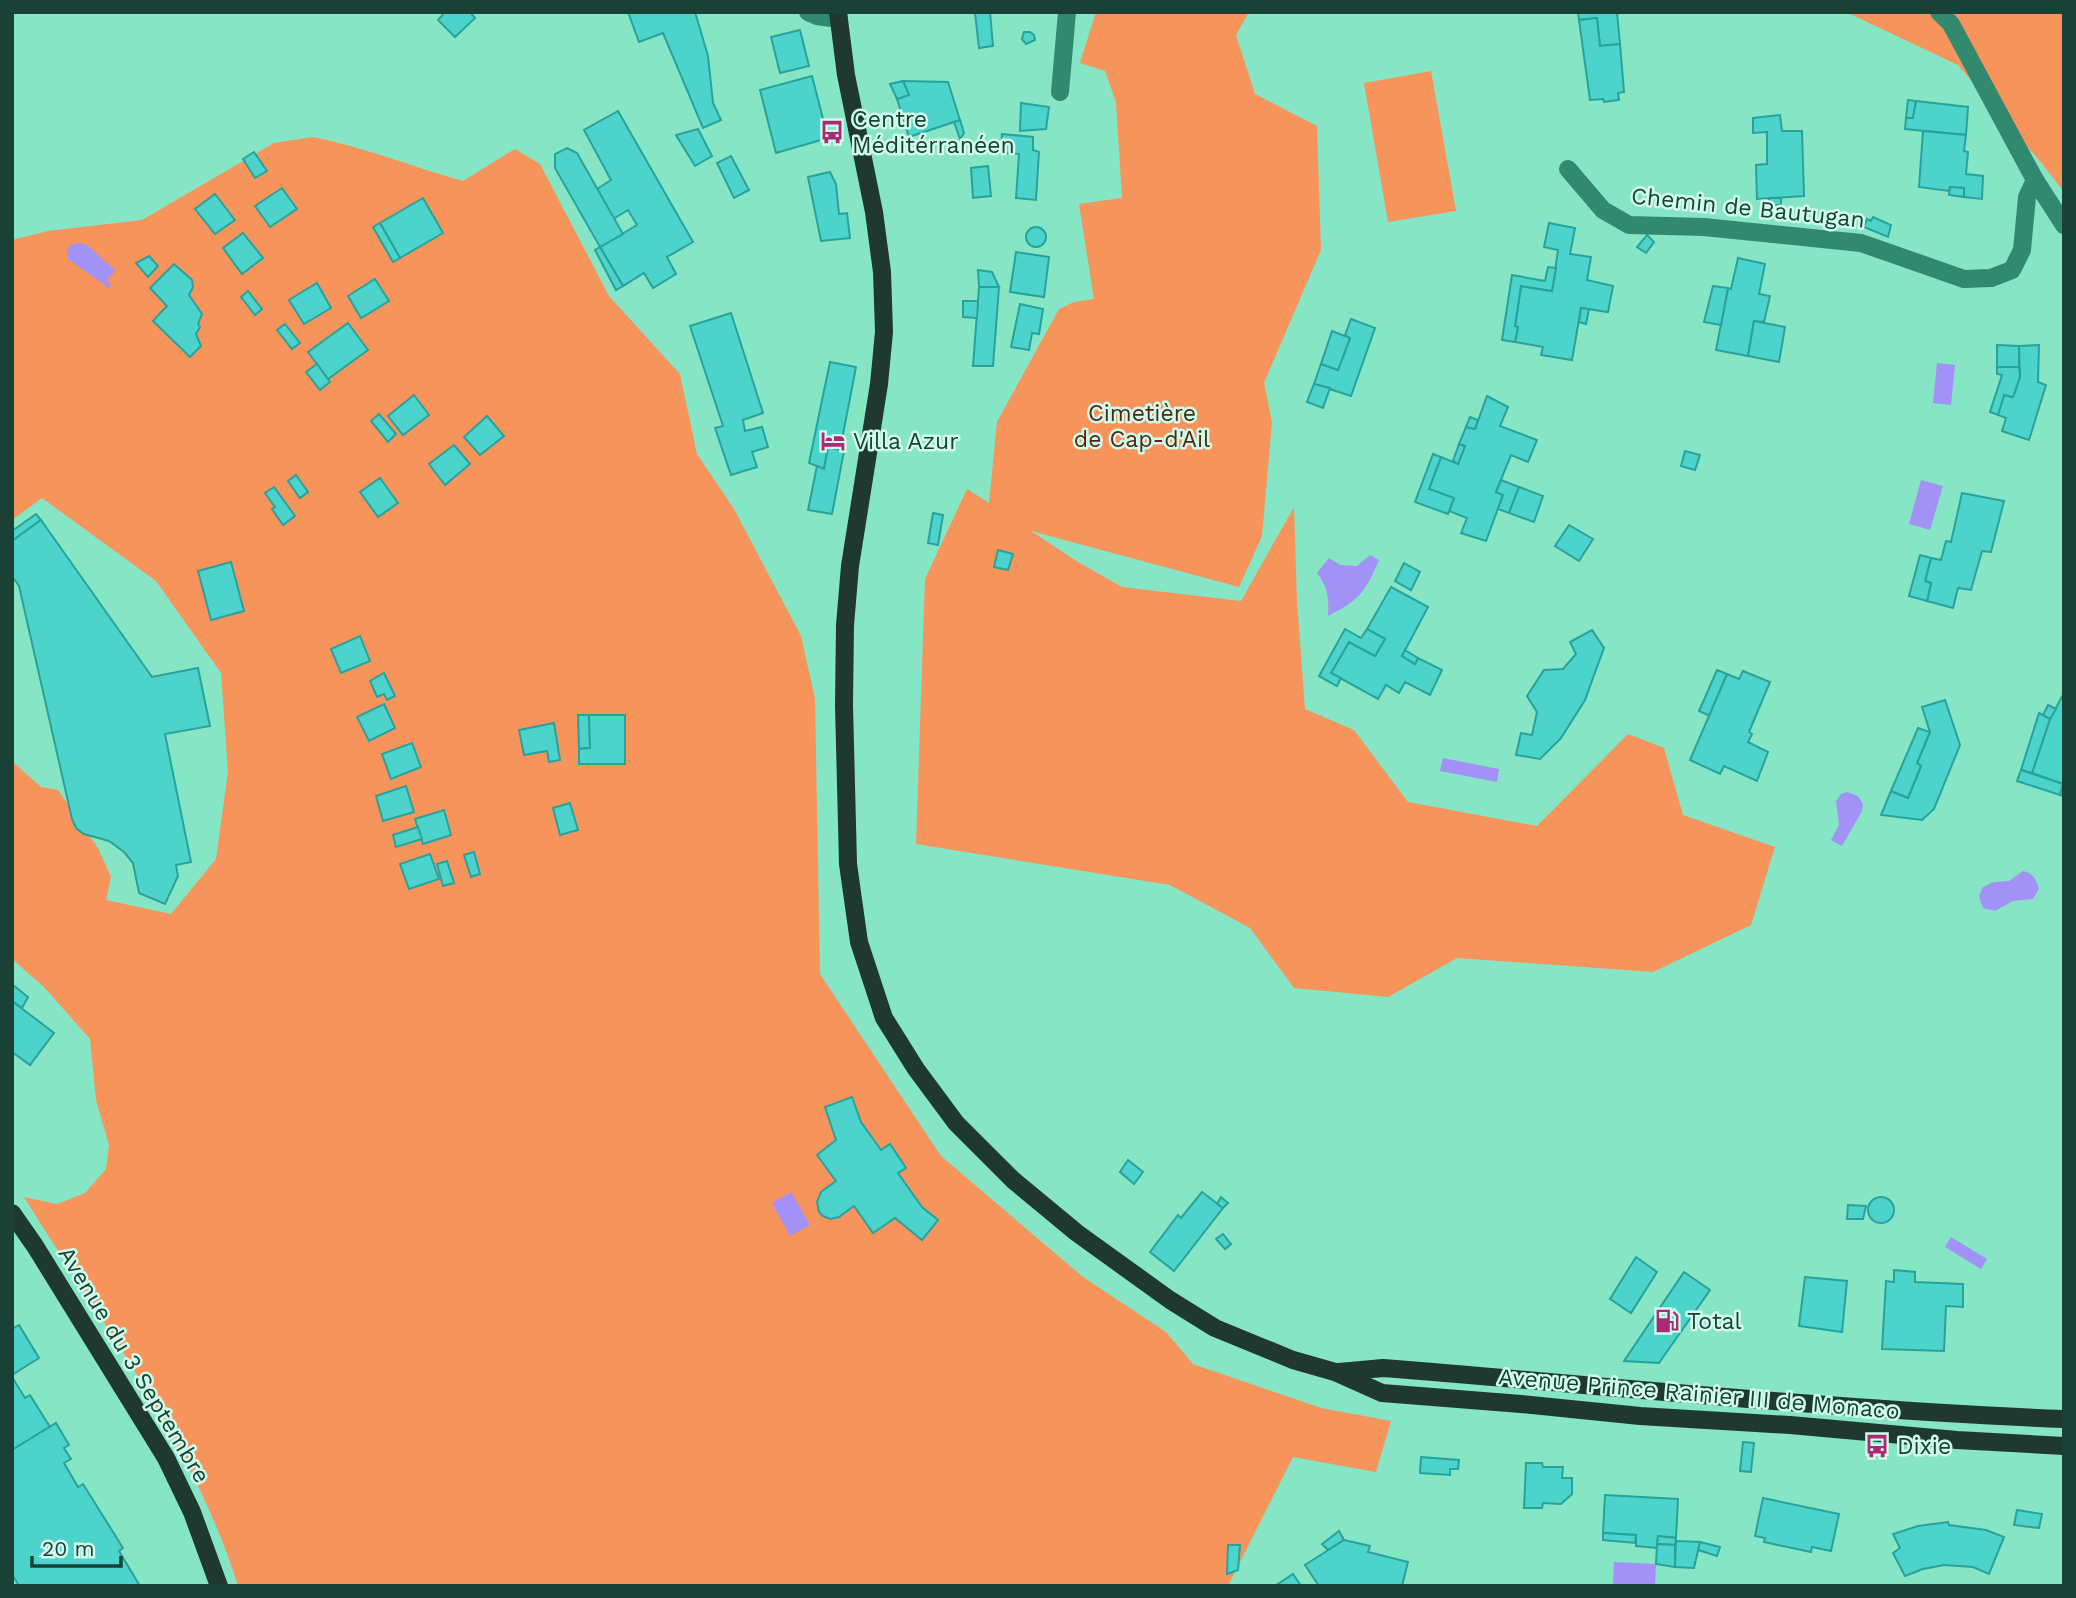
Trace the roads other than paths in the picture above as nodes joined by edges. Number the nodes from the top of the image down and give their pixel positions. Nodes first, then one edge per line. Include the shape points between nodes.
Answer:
1 (808, 12) edge
2 (1067, 12) edge
3 (1940, 12) edge
4 (838, 16) edge
5 (1060, 92) dead end
6 (1567, 169) dead end
7 (2035, 180) junction
8 (2064, 225) edge
9 (12, 1213) edge
10 (1335, 1372) junction
11 (2064, 1419) edge
12 (2064, 1446) edge
13 (219, 1586) edge

1 - 4 street
2 - 5 street
3 - 7 street via 1951,24
4 - 10 main road, Avenue Prince Rainier III de Monaco via 882,272 884,332 850,566 844,705 848,864 859,942 884,1018 956,1123 1013,1180 1077,1233 1215,1328
6 - 7 street, Chemin de Bautugan via 1603,210 1629,225 1704,227 1860,243 1964,279 1991,278 2012,270 2022,250 2027,197
7 - 8 street
9 - 13 main road, Avenue du 3 Septembre via 166,1458
10 - 11 main road, Avenue Prince Rainier III de Monaco via 1383,1368 1756,1401
10 - 12 main road, Avenue Prince Rainier III de Monaco via 1382,1393

